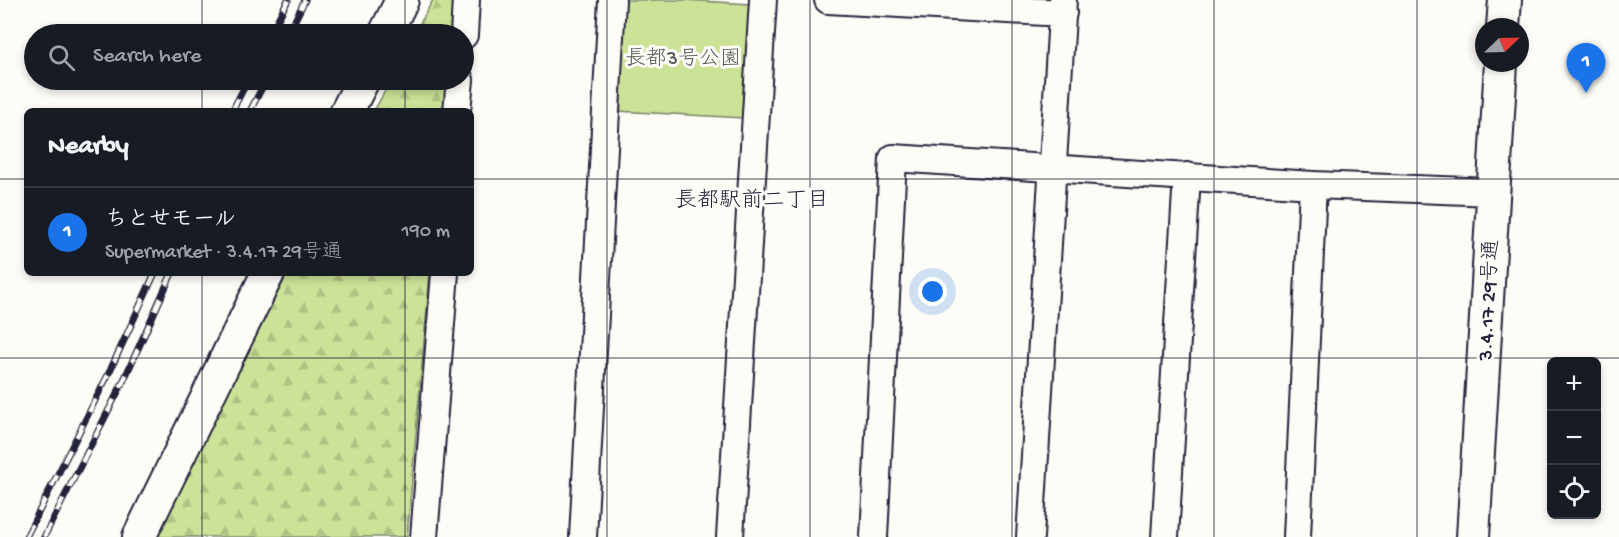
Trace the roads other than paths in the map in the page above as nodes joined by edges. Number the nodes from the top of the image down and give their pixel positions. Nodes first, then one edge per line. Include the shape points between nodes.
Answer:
1 (402, 0) edge
2 (466, 0) edge
3 (612, 0) edge
4 (763, 0) edge
5 (828, 0) edge
6 (1504, 0) edge
7 (1063, 6) edge
8 (1503, 18) edge
9 (390, 24) edge
10 (465, 24) edge
11 (1500, 72) edge
12 (358, 90) edge
13 (459, 90) edge
14 (349, 108) edge
15 (458, 108) edge
16 (1053, 167) junction
17 (1186, 176) junction
18 (1313, 185) junction
19 (1493, 192) junction
20 (267, 276) edge
21 (445, 276) edge
22 (139, 537) edge
23 (424, 537) edge
24 (583, 537) edge
25 (730, 537) edge
26 (874, 537) edge
27 (1030, 537) edge
28 (1165, 537) edge
29 (1297, 537) edge
30 (1473, 537) edge

1 - 9 street
2 - 10 street
3 - 24 street
4 - 25 street
5 - 7 street
6 - 8 street
7 - 16 street
11 - 19 street, 3.4.17 29号通
12 - 14 street
13 - 15 street
16 - 17 street
16 - 26 street via 893,158
16 - 27 street
17 - 18 street
17 - 28 street
18 - 19 street
18 - 29 street
19 - 30 street, 3.4.17 29号通
20 - 22 street
21 - 23 street

